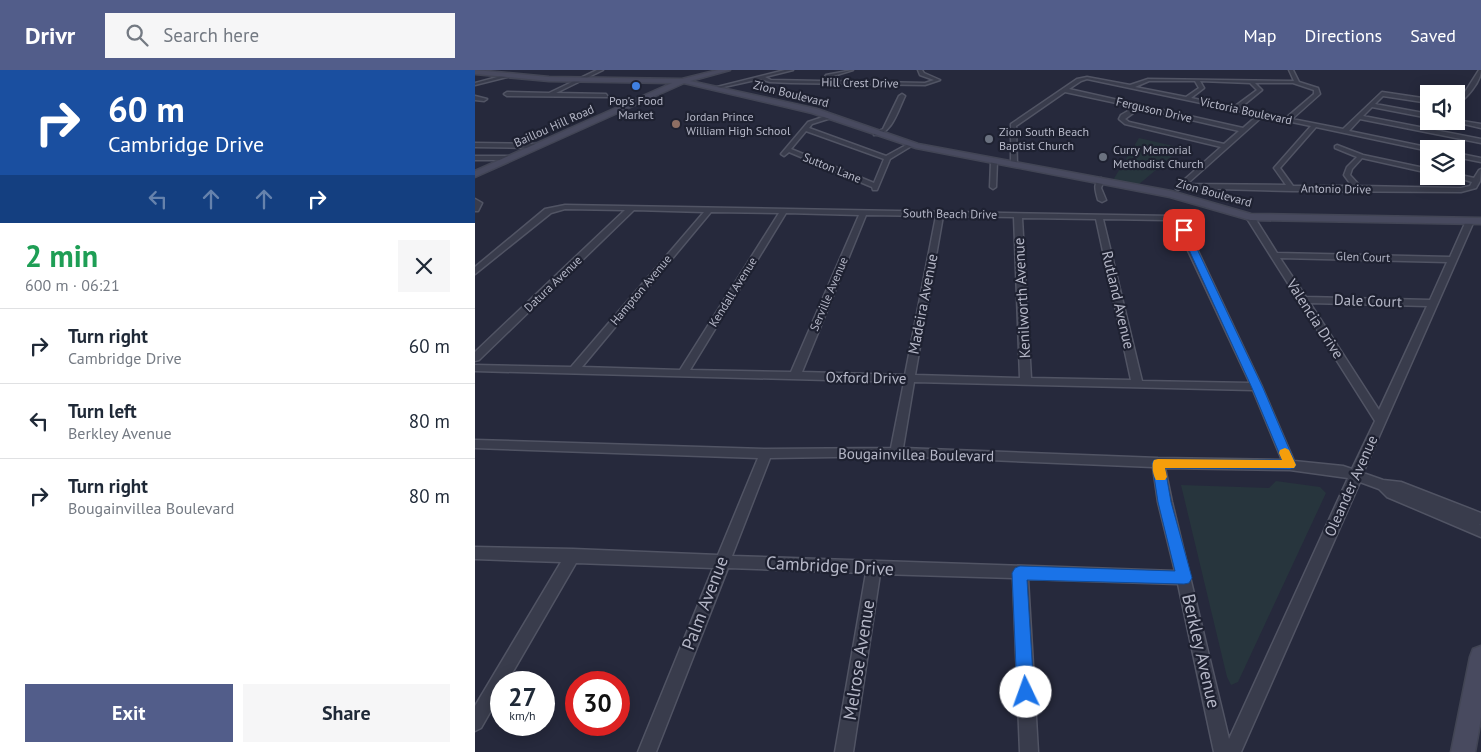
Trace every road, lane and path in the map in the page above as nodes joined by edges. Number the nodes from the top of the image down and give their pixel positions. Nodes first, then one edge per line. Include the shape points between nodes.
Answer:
1 (601, 70) edge
2 (727, 70) edge
3 (791, 70) edge
4 (851, 70) edge
5 (921, 70) edge
6 (1291, 70) edge
7 (1481, 71) edge
8 (475, 72) edge
9 (1181, 74) dead end
10 (505, 76) junction
11 (760, 77) junction
12 (579, 80) junction
13 (1184, 80) junction
14 (1196, 80) junction
15 (683, 81) junction
16 (1251, 81) junction
17 (824, 82) junction
18 (1297, 82) junction
19 (475, 85) edge
20 (489, 87) dead end
21 (1130, 87) junction
22 (715, 88) junction
23 (1065, 90) junction
24 (507, 94) dead end
25 (529, 95) junction
26 (548, 95) junction
27 (583, 96) junction
28 (606, 96) dead end
29 (902, 96) dead end
30 (1465, 96) edge
31 (475, 98) edge
32 (484, 99) dead end
33 (1186, 99) junction
34 (1420, 100) edge
35 (513, 102) dead end
36 (570, 103) dead end
37 (1370, 105) junction
38 (1139, 107) junction
39 (1235, 109) junction
40 (1420, 114) edge
41 (1261, 115) junction
42 (1359, 117) junction
43 (831, 118) junction
44 (1287, 120) junction
45 (1465, 123) edge
46 (1313, 126) junction
47 (1481, 126) edge
48 (806, 128) junction
49 (1243, 130) junction
50 (1344, 132) junction
51 (876, 134) junction
52 (1481, 141) edge
53 (908, 144) junction
54 (475, 145) edge
55 (538, 146) junction
56 (1225, 146) junction
57 (1337, 147) dead end
58 (1420, 148) edge
59 (1361, 156) junction
60 (890, 157) junction
61 (1465, 157) edge
62 (475, 158) edge
63 (509, 158) junction
64 (1481, 160) edge
65 (994, 161) junction
66 (1014, 164) junction
67 (1420, 169) edge
68 (1481, 171) edge
69 (475, 174) edge
70 (1465, 178) edge
71 (1101, 180) junction
72 (1477, 181) junction
73 (1180, 186) junction
74 (993, 187) dead end
75 (1292, 189) junction
76 (1358, 189) junction
77 (1171, 194) junction
78 (1102, 200) dead end
79 (475, 201) edge
80 (475, 208) edge
81 (631, 209) junction
82 (709, 210) junction
83 (784, 211) junction
84 (863, 213) junction
85 (940, 214) junction
86 (1018, 215) junction
87 (1099, 216) junction
88 (1250, 217) junction
89 (1476, 221) edge
90 (1274, 255) junction
91 (1453, 260) junction
92 (475, 271) edge
93 (1303, 300) junction
94 (1433, 303) junction
95 (475, 358) edge
96 (475, 368) edge
97 (573, 370) junction
98 (683, 373) junction
99 (795, 376) junction
100 (909, 379) junction
101 (1026, 382) junction
102 (1137, 384) junction
103 (1257, 388) junction
104 (1380, 420) junction
105 (475, 444) edge
106 (896, 452) junction
107 (766, 454) junction
108 (1158, 463) junction
109 (1290, 465) junction
110 (1356, 475) junction
111 (1383, 485) junction
112 (1481, 519) edge
113 (1481, 531) edge
114 (475, 553) edge
115 (573, 555) junction
116 (721, 561) junction
117 (874, 568) junction
118 (1020, 573) junction
119 (1184, 578) junction
120 (1481, 657) edge
121 (475, 722) edge
122 (647, 752) edge
123 (844, 752) edge
124 (1029, 752) edge
125 (1223, 752) edge
126 (1232, 752) edge
127 (1463, 752) edge

1 - 12 street
2 - 15 main road, Baillou Hill Road
3 - 11 street
4 - 17 street via 828,76
5 - 17 street, Hill Crest Drive via 922,74 938,80 925,84
6 - 18 street
7 - 30 street via 1474,87
8 - 10 main road
9 - 13 street
10 - 12 main road
10 - 19 street
11 - 17 street, Hill Crest Drive via 775,82
11 - 22 street
12 - 15 main road
12 - 26 street
13 - 14 street
13 - 21 street via 1147,80
14 - 16 street
14 - 33 street via 1202,88
15 - 22 main road, Zion Boulevard
15 - 55 main road, Baillou Hill Road
16 - 18 street
16 - 39 street via 1260,90
18 - 44 street via 1316,89 1317,94
19 - 20 street
21 - 23 street, Victoria Boulevard via 1087,78
21 - 33 street, Victoria Boulevard
22 - 43 main road, Zion Boulevard
23 - 38 street, Ferguson Drive
23 - 66 street, Victoria Boulevard via 1013,125
24 - 25 street
25 - 26 street
25 - 35 street
26 - 27 street
27 - 28 street
27 - 36 street
29 - 51 street via 885,130
31 - 32 street
33 - 39 street, Victoria Boulevard
34 - 37 street via 1382,94
37 - 40 street
37 - 42 street
38 - 49 street, Ferguson Drive
38 - 56 street via 1122,119 1127,123
39 - 41 street, Victoria Boulevard
41 - 44 street, Victoria Boulevard
41 - 49 street
42 - 50 street
42 - 52 street
43 - 48 street
43 - 51 main road, Zion Boulevard
44 - 46 street, Victoria Boulevard
45 - 47 street
46 - 50 street, Victoria Boulevard
46 - 75 street via 1277,168
48 - 60 street
48 - 60 street, Sutton Lane via 786,152 875,188
49 - 56 street
50 - 58 street, Victoria Boulevard
51 - 53 main road, Zion Boulevard
53 - 60 street
53 - 65 main road, Zion Boulevard
54 - 55 street
55 - 63 main road, Baillou Hill Road
56 - 73 street
57 - 59 street
59 - 67 street
59 - 76 street via 1349,168 1347,175
61 - 64 street
62 - 63 street
63 - 69 main road, Baillou Hill Road
65 - 66 main road, Zion Boulevard
65 - 74 street
66 - 71 main road, Zion Boulevard
68 - 72 street
70 - 72 street
71 - 77 main road, Zion Boulevard
71 - 78 street via 1098,188
72 - 76 street, Antonio Drive via 1473,188 1461,190
73 - 75 street, Antonio Drive
73 - 77 street
75 - 76 street, Antonio Drive
77 - 88 main road, Zion Boulevard
79 - 80 street via 478,203
81 - 82 street, South Beach Drive
81 - 92 street, South Beach Drive via 565,207 548,211
81 - 95 street, Datura Avenue
82 - 83 street, South Beach Drive
82 - 97 street, Hampton Avenue
83 - 84 street, South Beach Drive
83 - 98 street, Kendall Avenue
84 - 85 street, South Beach Drive
84 - 99 street, Serville Avenue
85 - 86 street, South Beach Drive
85 - 100 street, Madeira Avenue
86 - 87 street, South Beach Drive
86 - 101 street, Kenilworth Avenue
87 - 102 street, Rutland Avenue
87 - 103 street, South Beach Drive via 1158,217 1179,223
88 - 89 main road, Zion Boulevard
88 - 90 street, Valencia Drive
89 - 91 street, Oleander Avenue
90 - 91 street, Glen Court
90 - 93 street, Valencia Drive
91 - 94 street, Oleander Avenue
93 - 94 street, Dale Court
93 - 104 street, Valencia Drive
94 - 104 street, Oleander Avenue
96 - 97 street, Oxford Drive
97 - 98 street, Oxford Drive
98 - 99 street, Oxford Drive
99 - 100 street, Oxford Drive
100 - 101 street, Oxford Drive
100 - 106 street, Madeira Avenue
101 - 102 street, Oxford Drive
102 - 103 street, Oxford Drive
103 - 109 street, South Beach Drive
104 - 110 street, Oleander Avenue
105 - 107 street, Bougainvillea Boulevard
106 - 107 street, Bougainvillea Boulevard
106 - 108 street, Bougainvillea Boulevard
107 - 116 street, Palm Avenue
108 - 109 street, Bougainvillea Boulevard
108 - 119 street, Berkley Avenue
109 - 110 street, Bougainvillea Boulevard
110 - 111 street, Bougainvillea Boulevard
110 - 126 street, Oleander Avenue
111 - 112 street via 1406,490
111 - 113 street via 1392,493
114 - 115 street, Cambridge Drive
115 - 116 street, Cambridge Drive
115 - 121 street
116 - 117 street, Cambridge Drive
116 - 122 street, Palm Avenue
117 - 118 street, Cambridge Drive
117 - 123 street, Melrose Avenue
118 - 119 street, Cambridge Drive
118 - 124 street
119 - 125 street, Berkley Avenue
120 - 127 main road

